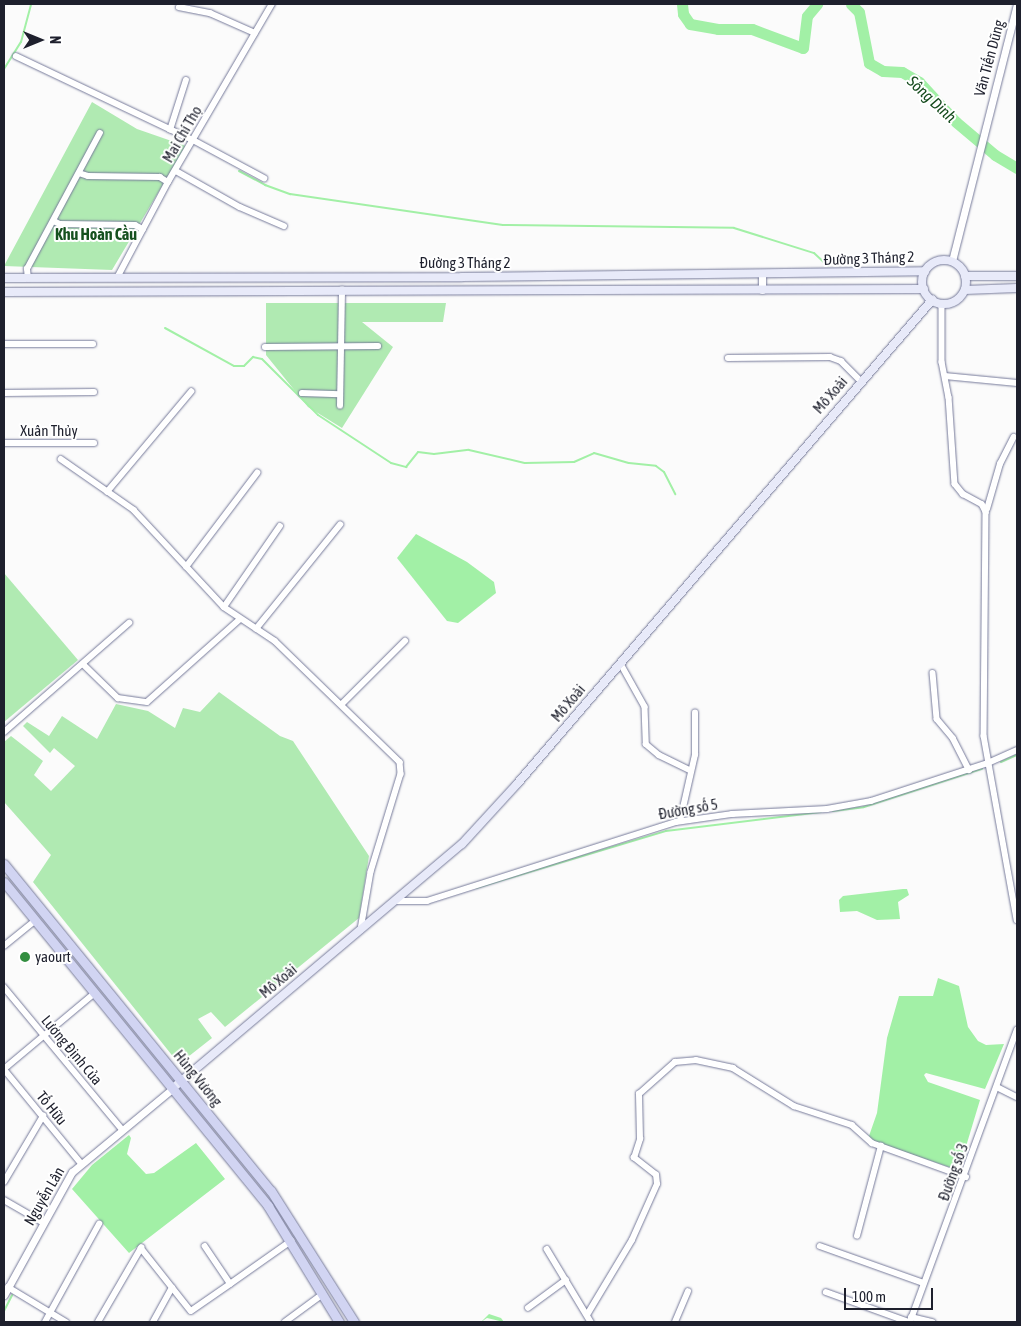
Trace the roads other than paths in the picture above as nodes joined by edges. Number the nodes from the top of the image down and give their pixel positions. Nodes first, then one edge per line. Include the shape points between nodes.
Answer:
1 (272, 4) edge
2 (1017, 4) edge
3 (179, 7) dead end
4 (255, 33) junction
5 (16, 56) dead end
6 (186, 80) dead end
7 (170, 130) junction
8 (100, 133) dead end
9 (193, 140) junction
10 (176, 171) junction
11 (79, 173) junction
12 (264, 178) dead end
13 (168, 182) junction
14 (54, 221) junction
15 (284, 226) dead end
16 (142, 229) junction
17 (952, 261) junction
18 (925, 271) junction
19 (762, 274) junction
20 (219, 276) junction
21 (965, 276) junction
22 (1017, 276) edge
23 (462, 277) junction
24 (4, 278) edge
25 (28, 278) junction
26 (117, 278) junction
27 (1017, 288) edge
28 (924, 289) junction
29 (342, 290) junction
30 (461, 290) junction
31 (762, 290) junction
32 (965, 290) junction
33 (220, 291) junction
34 (4, 292) edge
35 (932, 300) junction
36 (942, 304) junction
37 (4, 344) edge
38 (93, 344) dead end
39 (341, 346) junction
40 (378, 346) dead end
41 (265, 347) dead end
42 (728, 358) dead end
43 (945, 376) junction
44 (861, 381) junction
45 (1017, 383) edge
46 (4, 392) edge
47 (94, 392) dead end
48 (191, 392) dead end
49 (302, 393) dead end
50 (340, 394) junction
51 (340, 406) dead end
52 (1014, 437) dead end
53 (4, 443) edge
54 (94, 443) dead end
55 (61, 460) dead end
56 (257, 473) dead end
57 (107, 492) junction
58 (986, 512) junction
59 (340, 525) dead end
60 (280, 526) dead end
61 (186, 568) junction
62 (224, 607) junction
63 (239, 620) junction
64 (129, 624) dead end
65 (256, 629) junction
66 (405, 641) dead end
67 (83, 664) junction
68 (621, 664) junction
69 (933, 673) dead end
70 (342, 704) junction
71 (695, 712) dead end
72 (4, 732) edge
73 (1017, 750) edge
74 (988, 763) junction
75 (690, 770) junction
76 (969, 770) junction
77 (680, 821) junction
78 (4, 864) edge
79 (4, 882) edge
80 (1015, 895) edge
81 (398, 901) junction
82 (36, 920) junction
83 (1017, 920) edge
84 (361, 930) junction
85 (4, 946) edge
86 (4, 987) edge
87 (95, 993) junction
88 (1017, 1030) edge
89 (43, 1035) junction
90 (4, 1069) edge
91 (182, 1081) junction
92 (173, 1088) junction
93 (997, 1088) junction
94 (1017, 1097) edge
95 (43, 1116) junction
96 (122, 1129) junction
97 (882, 1146) junction
98 (81, 1163) junction
99 (966, 1177) junction
100 (4, 1182) edge
101 (4, 1200) edge
102 (44, 1223) junction
103 (99, 1224) dead end
104 (857, 1236) dead end
105 (291, 1242) junction
106 (820, 1246) dead end
107 (205, 1247) dead end
108 (547, 1249) dead end
109 (566, 1280) junction
110 (924, 1283) junction
111 (230, 1284) junction
112 (8, 1287) junction
113 (172, 1288) junction
114 (688, 1292) dead end
115 (826, 1292) dead end
116 (323, 1294) junction
117 (4, 1295) edge
118 (528, 1308) dead end
119 (50, 1313) junction
120 (587, 1315) junction
121 (910, 1321) edge
122 (45, 1322) edge
123 (66, 1322) edge
124 (98, 1322) edge
125 (153, 1322) edge
126 (285, 1322) edge
127 (340, 1322) edge
128 (354, 1322) edge
129 (591, 1322) edge
130 (675, 1322) edge
131 (932, 1322) edge

1 - 4 street, Mai Chí Thọ
2 - 17 street, Văn Tiến Dũng
3 - 4 street via 210,13
4 - 9 street, Mai Chí Thọ
5 - 7 street
6 - 7 street
7 - 9 street
8 - 11 street
9 - 10 street, Mai Chí Thọ
9 - 12 street
10 - 13 street, Mai Chí Thọ
10 - 15 street via 240,207
11 - 13 street via 88,176 160,177
11 - 14 street
13 - 16 street, Mai Chí Thọ
14 - 16 street via 60,224 135,225
14 - 25 street via 27,269
16 - 26 street, Mai Chí Thọ
17 - 18 main road via 936,261
17 - 21 main road
18 - 19 main road, Đường 3 Tháng 2
18 - 28 main road
19 - 23 main road, Đường 3 Tháng 2
19 - 31 street
20 - 23 main road, Đường 3 Tháng 2
20 - 26 main road, Đường 3 Tháng 2
20 - 33 street
21 - 22 main road
21 - 32 main road
23 - 30 street
24 - 25 main road, Đường 3 Tháng 2
25 - 26 main road, Đường 3 Tháng 2
27 - 32 main road
28 - 31 main road, Đường 3 Tháng 2
28 - 35 main road
29 - 30 main road, Đường 3 Tháng 2
29 - 33 main road, Đường 3 Tháng 2
29 - 39 street
30 - 31 main road, Đường 3 Tháng 2
32 - 36 main road via 955,301
33 - 34 main road, Đường 3 Tháng 2
35 - 36 main road
35 - 44 main road, Mô Xoài
36 - 43 street
37 - 38 street
39 - 40 street
39 - 41 street
39 - 50 street
42 - 44 street via 830,357 841,362
43 - 45 street
43 - 58 street via 956,486 963,494 982,504
44 - 68 main road, Mô Xoài
46 - 47 street
48 - 57 street
49 - 50 street
50 - 51 street
52 - 58 street via 1000,464
53 - 54 street, Xuân Thủy
55 - 57 street
56 - 61 street
57 - 61 street via 142,518
58 - 74 street via 983,708
59 - 65 street
60 - 62 street
61 - 62 street
62 - 63 street
63 - 65 street
63 - 67 street via 147,702 118,698
64 - 67 street
65 - 70 street via 275,641
66 - 70 street
67 - 72 street
68 - 75 street via 645,708 646,744 659,755
68 - 81 main road, Mô Xoài via 462,844
69 - 76 street via 938,719 953,738
70 - 84 street via 400,762 402,769 376,851
71 - 75 street via 695,755
73 - 74 street, Đường số 5
74 - 76 street, Đường số 5
74 - 80 street
75 - 77 street
76 - 77 street, Đường số 5 via 864,803
77 - 81 street, Đường số 5 via 428,901
78 - 91 main road, Hùng Vương
79 - 82 main road, Hùng Vương
80 - 83 street
81 - 84 main road, Mô Xoài
82 - 85 street
82 - 87 main road, Hùng Vương
84 - 91 main road, Mô Xoài
86 - 89 street, Lương Định Của
87 - 89 street
87 - 92 main road, Hùng Vương
88 - 93 street, Đường số 3
89 - 90 street
89 - 96 street, Lương Định Của
90 - 95 street, Tố Hữu
91 - 92 main road, Mô Xoài
91 - 128 main road, Hùng Vương via 281,1204
92 - 96 street, Nguyễn Lân
92 - 105 main road, Hùng Vương via 268,1206
93 - 94 street
93 - 99 street, Đường số 3
95 - 98 street, Tố Hữu
95 - 100 street
96 - 98 street, Nguyễn Lân
97 - 99 street
97 - 104 street
97 - 120 street via 868,1140 852,1124 794,1106 733,1068 696,1060 671,1063 640,1094 640,1139 634,1158 656,1175 657,1184 632,1240
98 - 102 street, Nguyễn Lân via 72,1172
99 - 110 street, Đường số 3
101 - 102 street
102 - 112 street, Nguyễn Lân
103 - 119 street
105 - 111 street
105 - 116 main road, Hùng Vương
106 - 110 street
107 - 111 street
108 - 109 street
109 - 118 street
109 - 120 street
110 - 121 street, Đường số 3
111 - 113 street via 191,1311
112 - 117 street, Nguyễn Lân
112 - 119 street
113 - 124 street via 141,1248
113 - 125 street
114 - 130 street
115 - 121 street
116 - 126 street
116 - 127 main road, Hùng Vương
119 - 122 street
119 - 123 street
120 - 129 street
121 - 131 street

